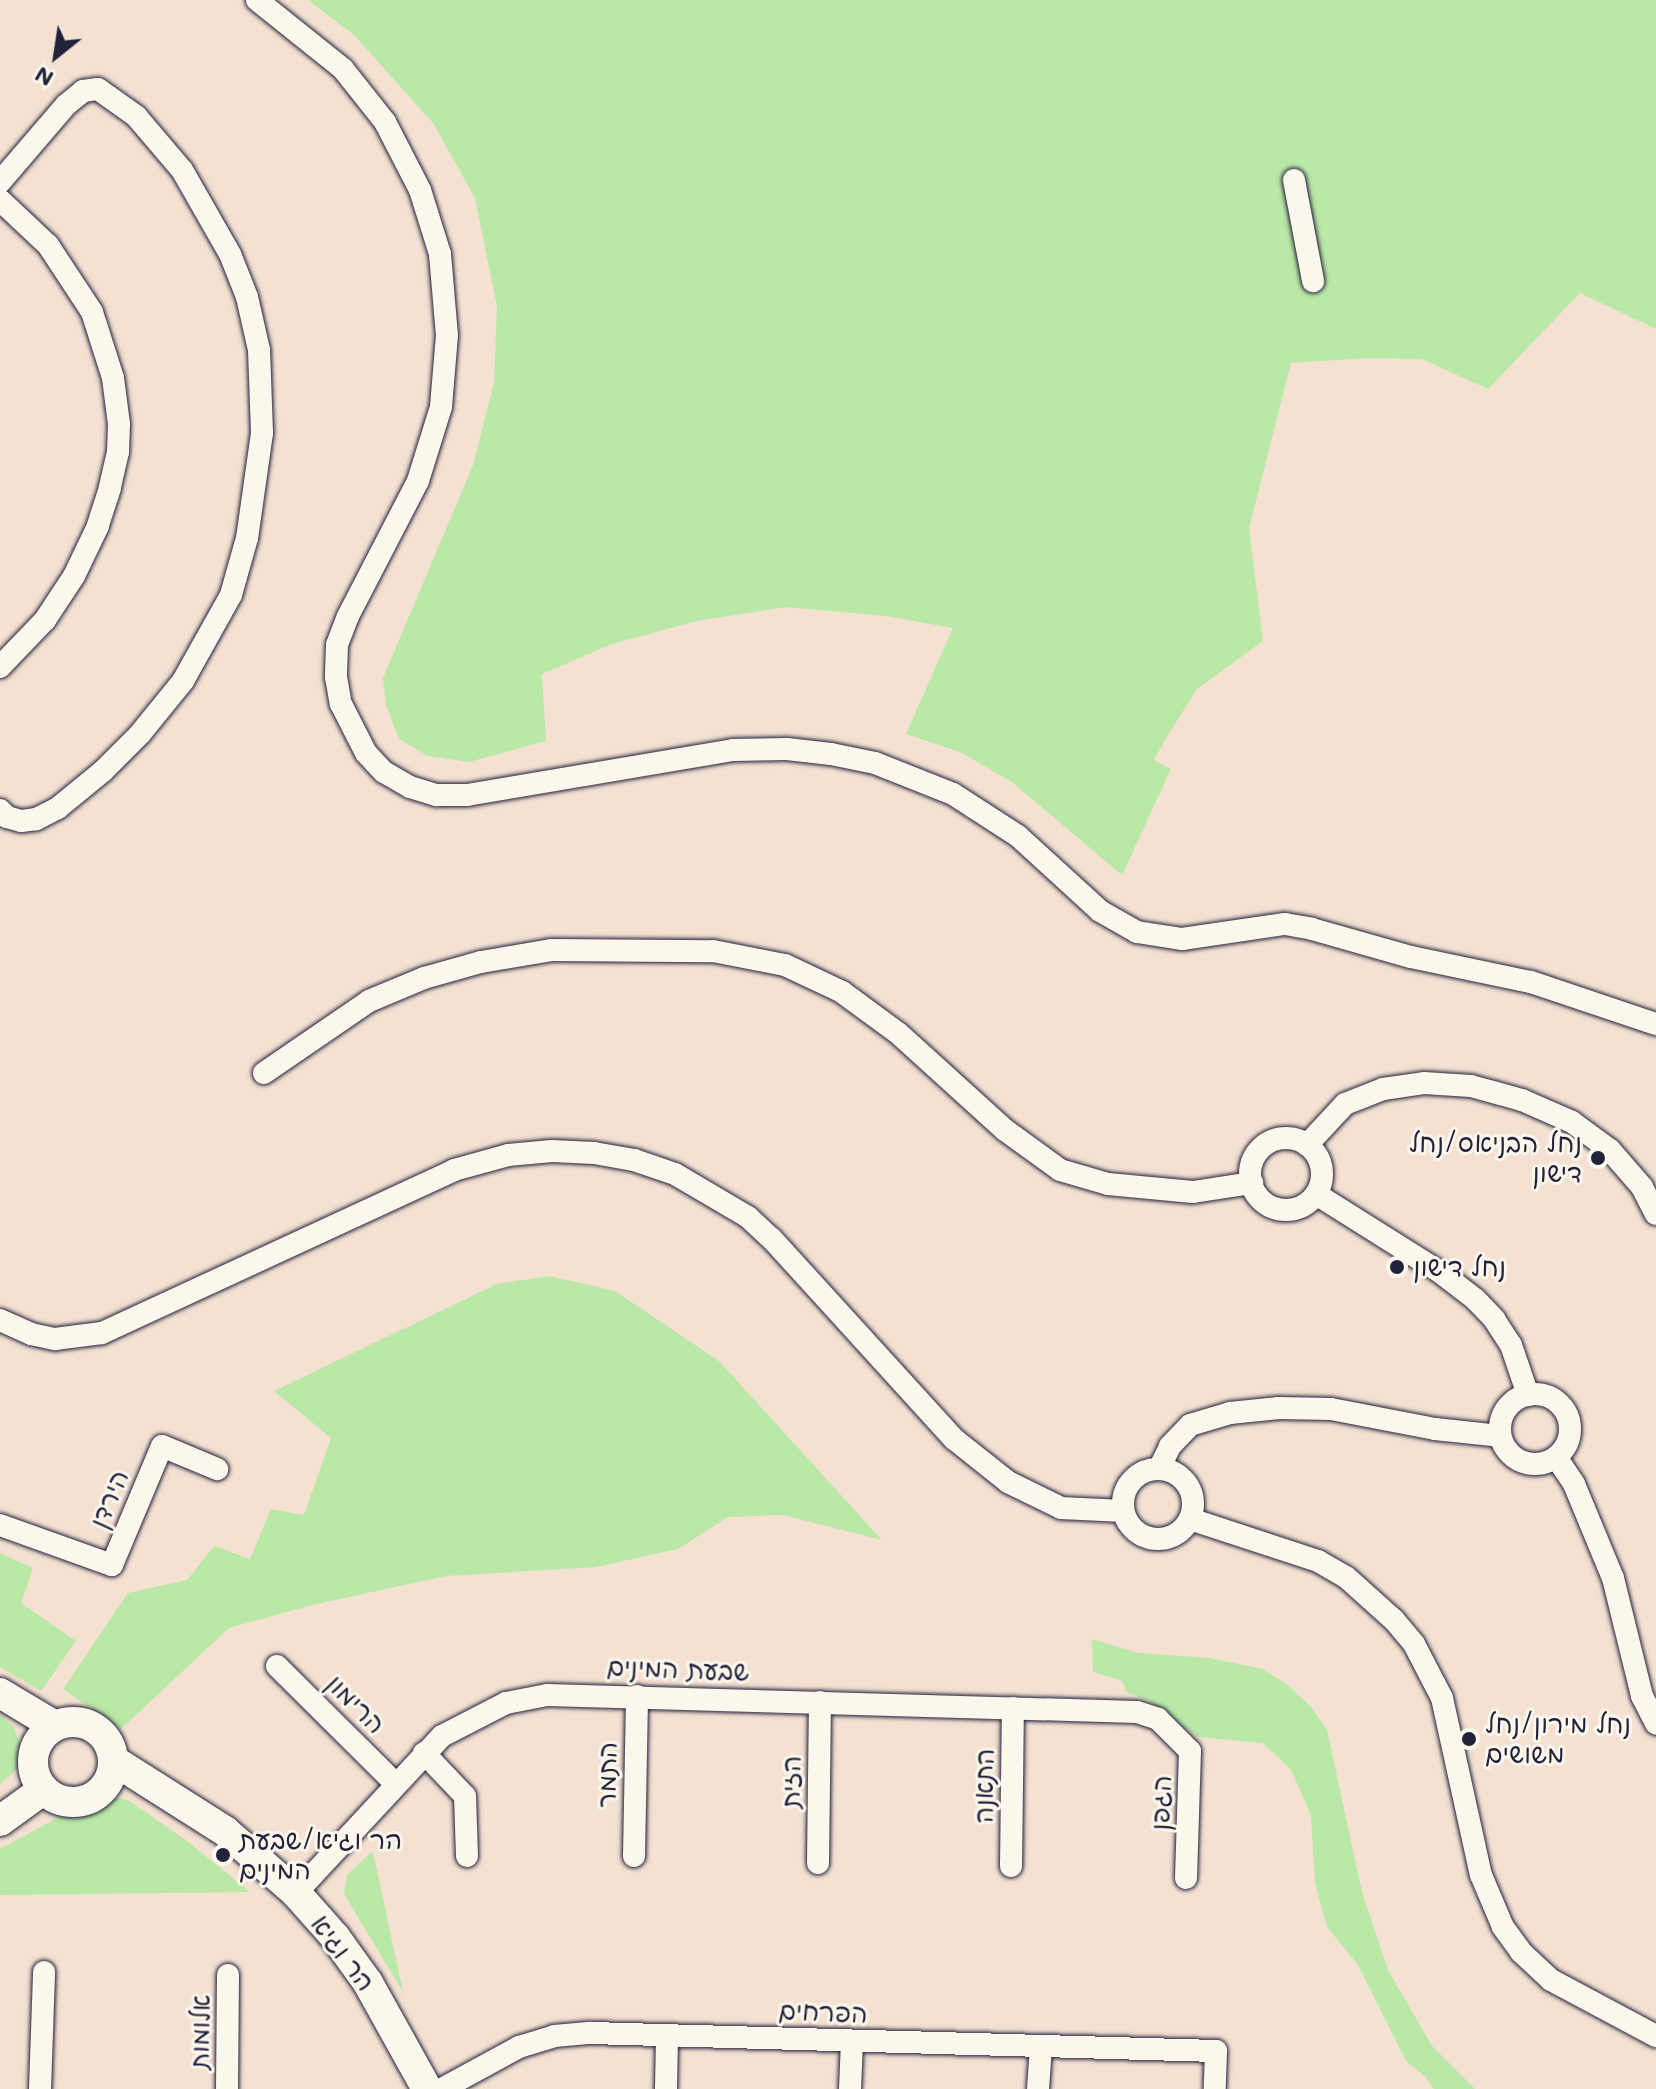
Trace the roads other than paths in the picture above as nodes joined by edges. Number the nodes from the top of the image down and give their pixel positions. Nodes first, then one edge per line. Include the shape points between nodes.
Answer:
1 (257, 0) edge
2 (1294, 180) dead end
3 (0, 182) edge
4 (0, 200) edge
5 (1313, 281) dead end
6 (0, 667) edge
7 (0, 810) edge
8 (1656, 1024) edge
9 (264, 1073) dead end
10 (1307, 1145) junction
11 (1252, 1183) junction
12 (1316, 1194) junction
13 (1656, 1214) edge
14 (0, 1320) edge
15 (1528, 1395) junction
16 (1500, 1436) junction
17 (1556, 1457) junction
18 (217, 1469) dead end
19 (1159, 1469) junction
20 (1123, 1511) junction
21 (1190, 1519) junction
22 (0, 1525) edge
23 (277, 1666) dead end
24 (0, 1693) edge
25 (637, 1696) junction
26 (820, 1702) junction
27 (1013, 1708) junction
28 (1137, 1712) joint
29 (1656, 1724) edge
30 (55, 1726) junction
31 (424, 1753) junction
32 (113, 1760) junction
33 (395, 1783) junction
34 (44, 1789) junction
35 (0, 1821) edge
36 (467, 1856) dead end
37 (634, 1856) dead end
38 (818, 1863) dead end
39 (1011, 1866) dead end
40 (1186, 1878) dead end
41 (296, 1893) junction
42 (44, 1972) dead end
43 (228, 1975) dead end
44 (667, 2036) junction
45 (1656, 2036) edge
46 (852, 2041) junction
47 (1041, 2046) junction
48 (40, 2089) edge
49 (227, 2089) edge
50 (427, 2089) edge
51 (442, 2089) edge
52 (666, 2089) edge
53 (850, 2089) edge
54 (1038, 2089) edge
55 (1215, 2089) edge

1 - 8 street via 343,69 385,122 432,223 446,294 445,376 430,449 337,645 341,704 359,742 384,772 437,795 733,750 831,754 875,763 953,794 1018,836 1100,911 1137,932 1182,939 1285,924 1531,982
2 - 5 street
3 - 7 street via 83,91 98,89 136,116 182,170 230,254 259,350 262,433 247,538 231,595 183,681 140,734 58,808 21,821
4 - 6 street via 48,245 92,312 113,378 119,424 110,488 74,576 45,620
9 - 11 street via 369,1001 481,962 551,950 713,951 785,965 842,992 1060,1170 1108,1184 1180,1191
10 - 11 street via 1282,1138 1263,1146 1252,1162
10 - 12 street via 1322,1170
10 - 13 street via 1345,1104 1383,1089 1424,1083 1471,1086 1572,1122 1610,1150 1642,1187
11 - 12 street via 1263,1202 1287,1210 1301,1208
12 - 15 street via 1475,1299 1511,1345
14 - 20 street via 55,1339 102,1333 454,1170 508,1155 594,1153 675,1174 748,1217 954,1439 1008,1482 1061,1508
15 - 16 street via 1506,1408
15 - 17 street via 1547,1396 1565,1409 1569,1441
16 - 17 street via 1517,1461 1541,1464
16 - 19 street via 1331,1409 1279,1408 1230,1413 1190,1425 1170,1446
17 - 29 street via 1574,1484 1613,1578 1642,1696
18 - 22 street, הירדן via 162,1446 112,1565
19 - 20 street via 1142,1473 1128,1485
19 - 21 street via 1185,1482 1193,1499
20 - 21 street via 1134,1530 1154,1540 1176,1535
21 - 45 street via 1318,1561 1346,1577 1394,1620 1420,1653 1442,1698 1481,1875 1503,1927 1551,1980
23 - 33 street, הרימון
24 - 30 street
25 - 26 street, שבעת המינים
25 - 31 street, שבעת המינים via 547,1695 506,1703 474,1716
25 - 37 street, התמר
26 - 27 street, שבעת המינים
26 - 38 street, הזית
27 - 28 street, שבעת המינים
27 - 39 street, התאנה
28 - 40 street, הגפן via 1158,1719 1190,1751
30 - 32 street via 77,1721 90,1725 109,1744
30 - 34 street via 42,1736 32,1760
31 - 33 street, שבעת המינים
31 - 36 street via 465,1796
32 - 34 street via 108,1783 87,1799 61,1800
32 - 41 street, הר וגיא via 225,1831
33 - 41 street, שבעת המינים
34 - 35 street
41 - 50 street, הר וגיא via 368,1983
42 - 48 street
43 - 49 street, אלומות
44 - 46 street, הפרחים
44 - 51 street, הפרחים via 554,2036 519,2047
44 - 52 street
46 - 47 street, הפרחים
46 - 53 street
47 - 54 street
47 - 55 street, הפרחים via 1216,2051

